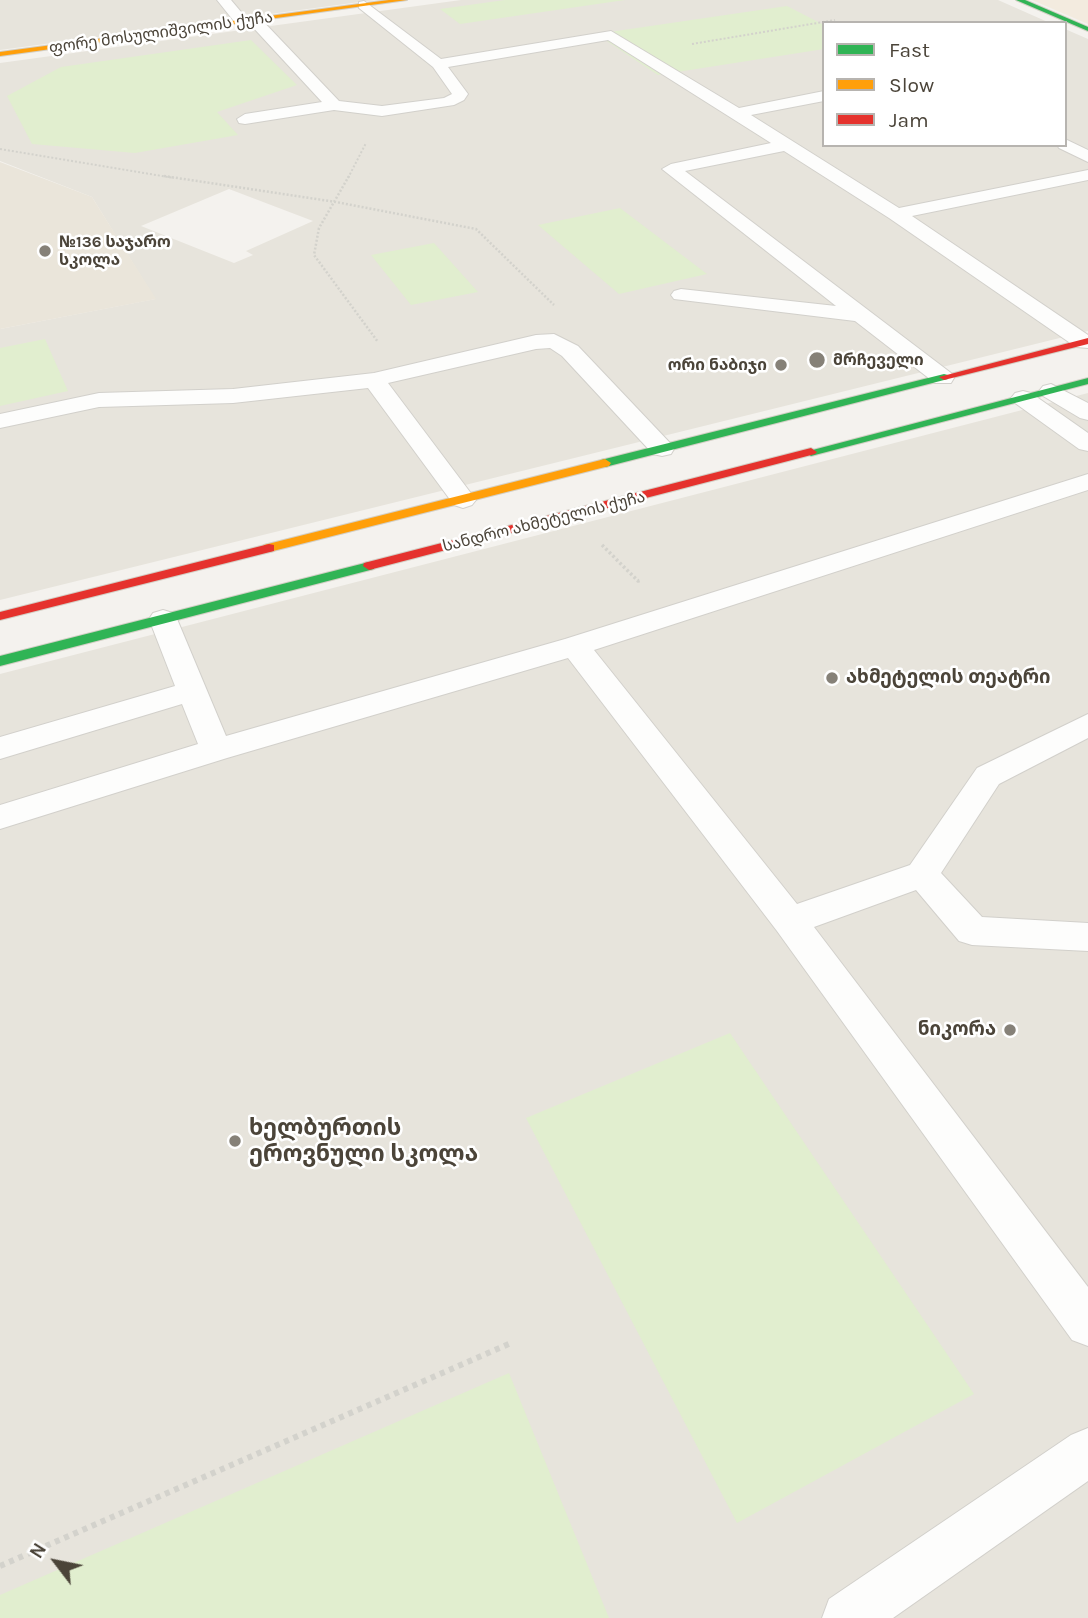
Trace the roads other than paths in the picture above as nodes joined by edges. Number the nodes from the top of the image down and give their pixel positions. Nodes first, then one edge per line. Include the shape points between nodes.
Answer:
1 (224, 0) edge
2 (404, 0) edge
3 (1019, 0) edge
4 (364, 5) junction
5 (248, 21) junction
6 (1088, 29) edge
7 (0, 54) edge
8 (438, 64) junction
9 (822, 96) edge
10 (334, 105) junction
11 (738, 113) junction
12 (245, 119) dead end
13 (788, 145) junction
14 (1067, 145) edge
15 (1088, 157) edge
16 (1088, 175) edge
17 (896, 214) junction
18 (681, 295) dead end
19 (862, 315) junction
20 (1086, 342) edge
21 (952, 376) junction
22 (374, 380) junction
23 (1088, 381) edge
24 (1051, 391) junction
25 (1013, 401) junction
26 (1088, 413) edge
27 (0, 421) edge
28 (1088, 444) edge
29 (662, 449) junction
30 (1088, 482) edge
31 (463, 500) junction
32 (270, 560) junction
33 (283, 589) junction
34 (0, 616) edge
35 (163, 619) junction
36 (575, 646) junction
37 (0, 661) edge
38 (191, 691) junction
39 (1088, 725) edge
40 (0, 748) edge
41 (216, 750) junction
42 (0, 817) edge
43 (922, 874) junction
44 (790, 921) junction
45 (1088, 937) edge
46 (1088, 1324) edge
47 (1088, 1452) edge
48 (848, 1618) edge

1 - 5 lane
2 - 4 main road, ფორე მოსულიშვილის ქუჩა
3 - 6 main road
4 - 5 main road, ფორე მოსულიშვილის ქუჩა
4 - 8 lane
5 - 7 main road, ფორე მოსულიშვილის ქუჩა
5 - 10 lane
8 - 10 lane via 460,94 447,102 382,111
8 - 11 lane via 611,35
9 - 11 lane
10 - 12 lane
11 - 13 lane
13 - 17 lane
13 - 19 lane via 671,169
14 - 15 lane
16 - 17 lane
17 - 20 lane
18 - 19 lane
19 - 21 lane
20 - 21 main road
21 - 25 main road
21 - 29 main road
22 - 27 lane via 233,396 99,400
22 - 29 lane via 554,341 570,351
22 - 31 lane
23 - 24 main road, სანდრო ახმეტელის ქუჩა
24 - 25 main road, სანდრო ახმეტელის ქუჩა
24 - 26 lane
25 - 28 lane
25 - 33 main road, სანდრო ახმეტელის ქუჩა
29 - 31 main road
30 - 36 lane
31 - 32 main road
32 - 33 main road
32 - 34 main road
33 - 35 main road, სანდრო ახმეტელის ქუჩა
35 - 37 main road, სანდრო ახმეტელის ქუჩა
35 - 38 lane
36 - 41 lane
36 - 44 lane
38 - 40 lane
38 - 41 lane
39 - 43 lane via 988,776
41 - 42 lane
43 - 44 lane
43 - 45 lane via 972,931
44 - 46 lane
47 - 48 lane

